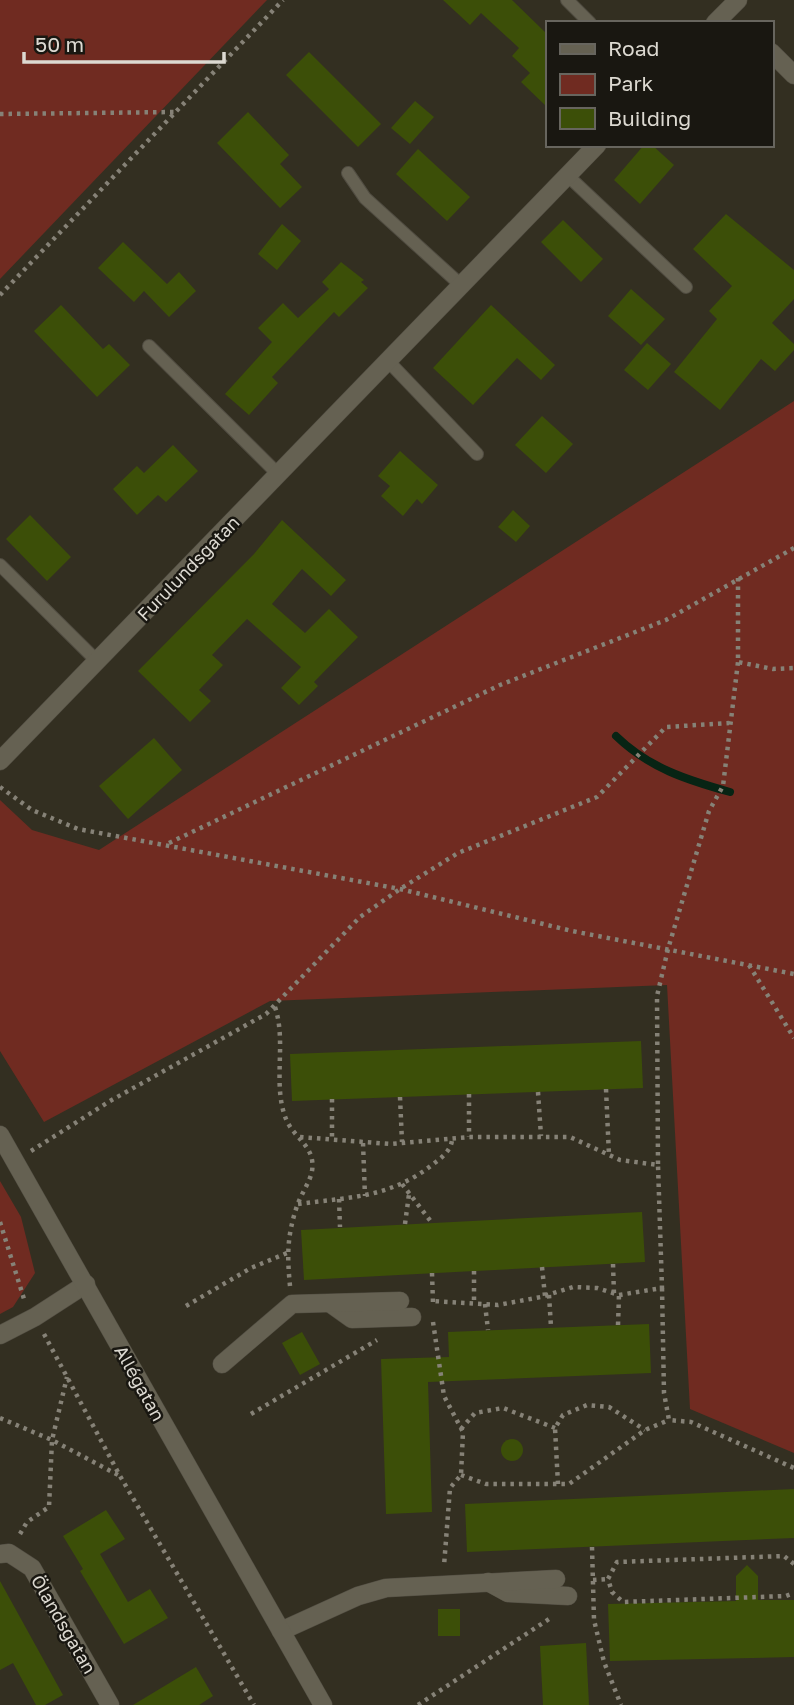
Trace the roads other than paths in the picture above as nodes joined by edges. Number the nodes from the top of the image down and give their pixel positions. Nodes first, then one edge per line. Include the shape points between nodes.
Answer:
1 (567, 0) edge
2 (733, 5) edge
3 (588, 21) edge
4 (717, 21) edge
5 (741, 21) edge
6 (773, 54) edge
7 (794, 75) edge
8 (595, 147) edge
9 (348, 173) dead end
10 (568, 176) junction
11 (462, 286) junction
12 (686, 287) dead end
13 (149, 346) dead end
14 (389, 362) junction
15 (477, 454) dead end
16 (278, 474) junction
17 (0, 565) edge
18 (98, 662) junction
19 (0, 761) edge
20 (0, 1135) edge
21 (86, 1284) junction
22 (400, 1301) dead end
23 (331, 1304) junction
24 (412, 1317) dead end
25 (0, 1335) edge
26 (222, 1364) dead end
27 (4, 1554) edge
28 (556, 1579) dead end
29 (488, 1582) junction
30 (564, 1603) road end
31 (281, 1631) junction
32 (110, 1705) edge
33 (323, 1705) edge

1 - 3 lane
2 - 4 street
2 - 5 street
6 - 7 street
8 - 10 street, Furulundsgatan
9 - 11 lane via 365,198
10 - 11 street, Furulundsgatan
10 - 12 lane
11 - 14 street, Furulundsgatan
13 - 16 lane
14 - 15 lane
14 - 16 street, Furulundsgatan
16 - 18 street, Furulundsgatan
17 - 18 lane
18 - 19 street, Furulundsgatan
20 - 21 street, Allégatan
21 - 25 street
21 - 31 street, Allégatan
22 - 23 street
23 - 24 street via 352,1319
23 - 26 street via 292,1304
27 - 32 street, Ölandsgatan via 32,1568
28 - 29 street
29 - 30 street via 508,1593
29 - 31 street via 386,1588
31 - 33 street, Allégatan

